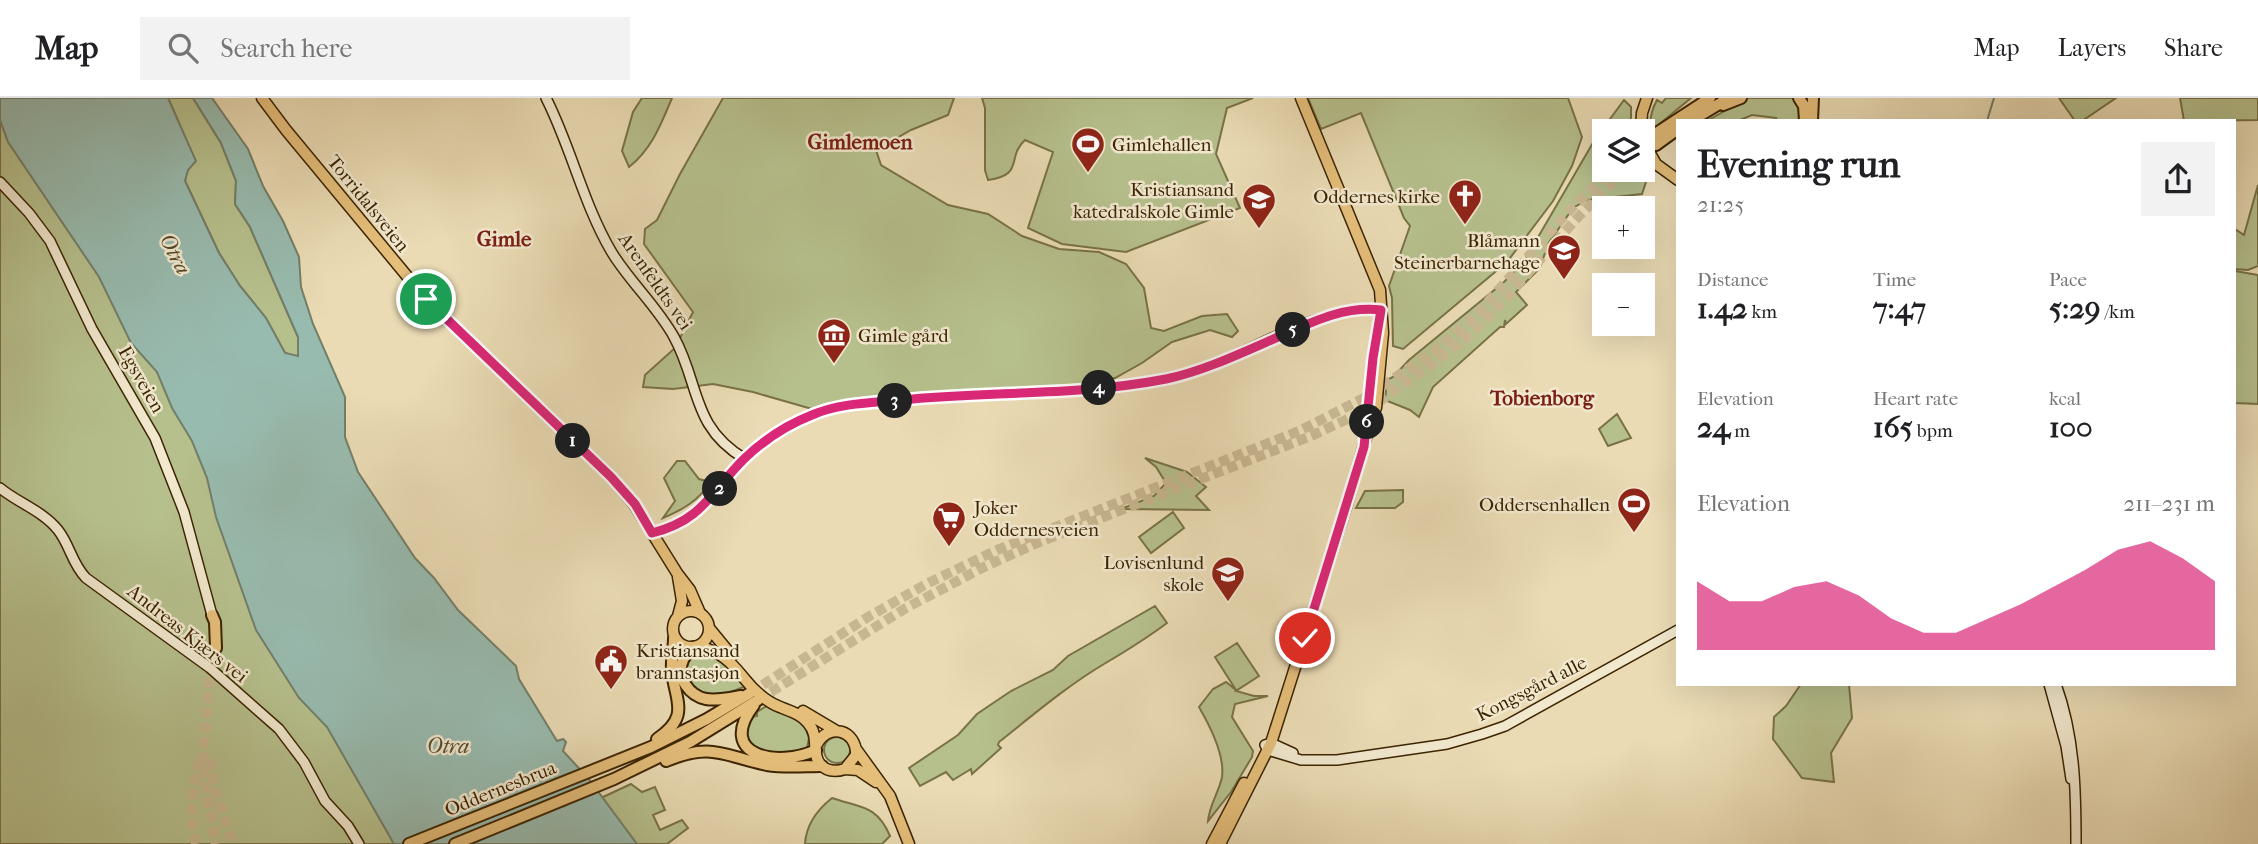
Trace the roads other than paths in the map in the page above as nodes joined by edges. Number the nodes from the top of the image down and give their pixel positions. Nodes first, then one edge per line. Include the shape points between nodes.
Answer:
1 (262, 98) edge
2 (546, 98) edge
3 (1301, 98) edge
4 (1645, 98) edge
5 (1710, 98) edge
6 (1729, 98) edge
7 (1741, 98) edge
8 (1799, 98) edge
9 (1813, 98) edge
10 (1708, 110) junction
11 (1640, 119) edge
12 (1694, 119) edge
13 (1805, 119) edge
14 (1812, 119) edge
15 (1676, 130) edge
16 (1655, 132) edge
17 (1655, 135) edge
18 (1655, 161) edge
19 (1655, 170) edge
20 (1676, 180) edge
21 (1676, 181) edge
22 (0, 182) edge
23 (1381, 310) junction
24 (742, 462) junction
25 (0, 488) edge
26 (652, 533) junction
27 (677, 573) junction
28 (700, 613) junction
29 (212, 615) joint
30 (678, 616) junction
31 (709, 628) junction
32 (1676, 631) edge
33 (674, 638) junction
34 (696, 646) junction
35 (214, 648) tunnel mouth
36 (2050, 686) edge
37 (2057, 686) edge
38 (754, 696) junction
39 (835, 730) junction
40 (1269, 744) junction
41 (816, 747) junction
42 (856, 749) junction
43 (604, 765) junction
44 (822, 766) junction
45 (845, 769) junction
46 (614, 779) junction
47 (2076, 812) junction
48 (358, 842) edge
49 (410, 844) edge
50 (455, 844) edge
51 (907, 844) edge
52 (1212, 844) edge
53 (1220, 844) edge
54 (2076, 844) edge

1 - 26 main road, Torridalsveien via 410,281 611,477
2 - 24 street, Arenfeldts vei via 612,253 675,338 700,410
3 - 23 main road via 1377,281
4 - 11 main road via 1637,112
5 - 16 highway
6 - 10 highway
7 - 10 highway
8 - 13 highway
9 - 14 highway
10 - 12 highway
15 - 17 highway
18 - 20 main road
19 - 21 main road
22 - 29 street, Egsveien via 50,241 92,328 155,438 184,512
23 - 24 street via 1319,318 1191,373 1157,381 1048,393 864,403 826,410 795,423
23 - 40 main road via 1375,410
24 - 26 street via 699,510 683,522
25 - 48 street, Andreas Kjærs vei via 54,525 86,578 210,668 279,729 325,801
26 - 27 main road, Torridalsveien
27 - 28 main road, Torridalsveien
27 - 30 main road, Torridalsveien via 682,592
28 - 30 main road via 689,610
28 - 31 main road
29 - 35 highway
30 - 33 main road via 672,626
31 - 34 main road via 705,640
31 - 39 main road via 764,693
32 - 40 street, Kongsgård alle via 1505,726 1447,744 1325,761 1307,760
33 - 34 main road via 683,646
33 - 43 highway via 672,671 679,704 674,722 658,738
34 - 38 highway via 681,669 690,691 711,700
34 - 41 main road via 722,654 761,696 806,720
36 - 47 street via 2066,746
37 - 47 street via 2073,749
38 - 41 highway via 741,734 752,752 789,758
38 - 43 highway via 682,733
38 - 46 highway via 690,741
39 - 41 main road via 824,734
39 - 42 main road via 852,737
40 - 52 main road
40 - 53 main road
41 - 44 main road
42 - 45 main road via 854,760
42 - 51 main road via 893,800
43 - 49 highway, Oddernesbrua
44 - 45 main road via 833,771
44 - 46 highway via 769,765 709,750 690,752
45 - 51 main road via 858,770 874,780
46 - 50 highway, Oddernesbrua
47 - 54 street

